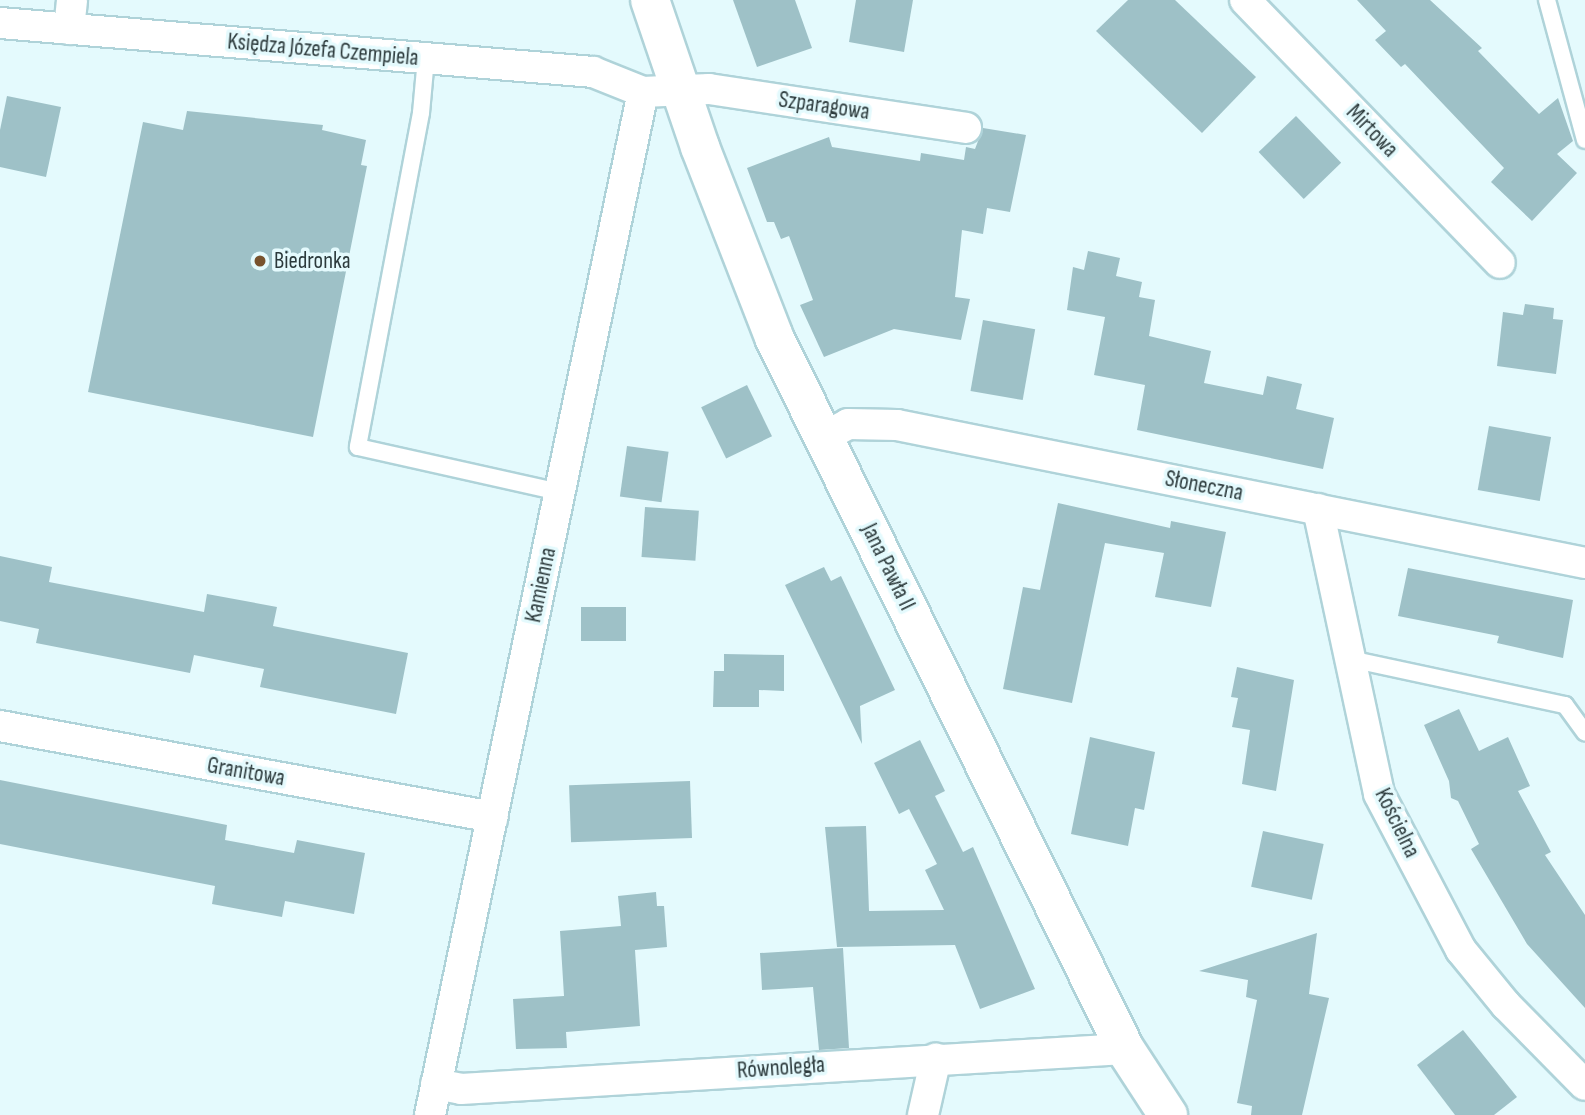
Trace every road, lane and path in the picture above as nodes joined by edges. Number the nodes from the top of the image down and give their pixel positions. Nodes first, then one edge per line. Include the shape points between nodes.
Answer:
1 (650, 0) edge
2 (1245, 0) edge
3 (1547, 0) edge
4 (70, 14) edge
5 (0, 23) edge
6 (426, 58) junction
7 (680, 89) junction
8 (643, 92) junction
9 (966, 128) dead end
10 (1585, 140) edge
11 (1500, 263) dead end
12 (824, 438) junction
13 (560, 492) junction
14 (1318, 509) junction
15 (1585, 563) edge
16 (1350, 659) junction
17 (0, 726) edge
18 (1585, 733) edge
19 (493, 817) junction
20 (1125, 1049) junction
21 (936, 1058) junction
22 (436, 1084) junction
23 (1585, 1085) edge
24 (430, 1115) edge
25 (923, 1115) edge
26 (1168, 1115) edge

1 - 7 street, Jana Pawła II
2 - 11 street, Mirtowa
3 - 10 lane
4 - 5 street, Księdza Józefa Czempiela
4 - 6 street, Księdza Józefa Czempiela
6 - 8 street, Księdza Józefa Czempiela via 593,72
6 - 13 lane via 421,113 358,447
7 - 8 street
7 - 9 street, Szparagowa via 709,89
7 - 12 street, Jana Pawła II via 774,337
8 - 13 street, Kamienna
12 - 14 street, Słoneczna via 848,424 897,425
12 - 20 street, Jana Pawła II
13 - 19 street, Kamienna
14 - 15 street, Słoneczna
14 - 16 street, Kościelna
16 - 18 lane via 1565,705
16 - 23 street, Kościelna via 1379,794 1461,950 1506,1005
17 - 19 street, Granitowa
19 - 22 street, Kamienna
20 - 21 street, Równoległa
20 - 26 street, Jana Pawła II
21 - 22 street, Równoległa via 461,1089
21 - 25 street
22 - 24 street, Kamienna

